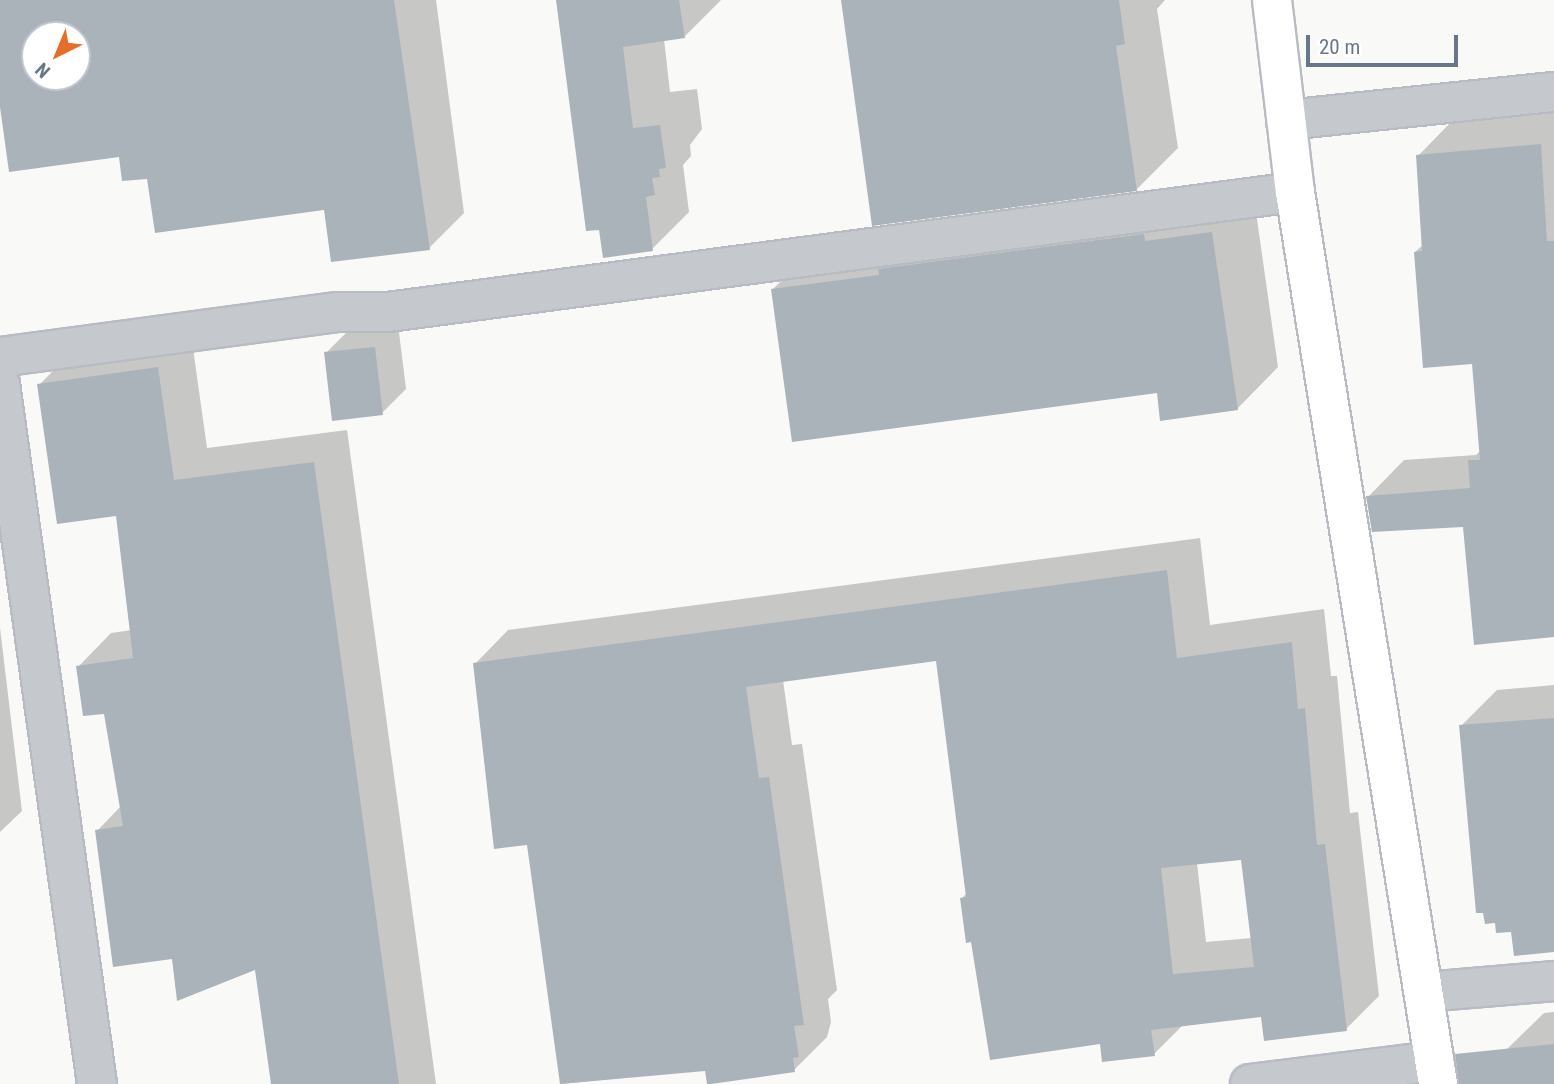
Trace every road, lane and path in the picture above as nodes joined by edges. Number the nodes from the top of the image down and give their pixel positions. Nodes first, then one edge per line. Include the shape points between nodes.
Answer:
1 (1272, 0) edge
2 (1554, 92) edge
3 (1286, 120) junction
4 (1295, 192) junction
5 (0, 357) edge
6 (0, 384) edge
7 (1554, 981) edge
8 (1424, 992) junction
9 (1436, 1072) edge
10 (97, 1084) edge
11 (1251, 1084) edge

1 - 3 street
2 - 3 street
3 - 4 street
4 - 5 street via 388,312 338,312
4 - 8 street
6 - 10 street
7 - 8 street
8 - 9 street
9 - 11 street

